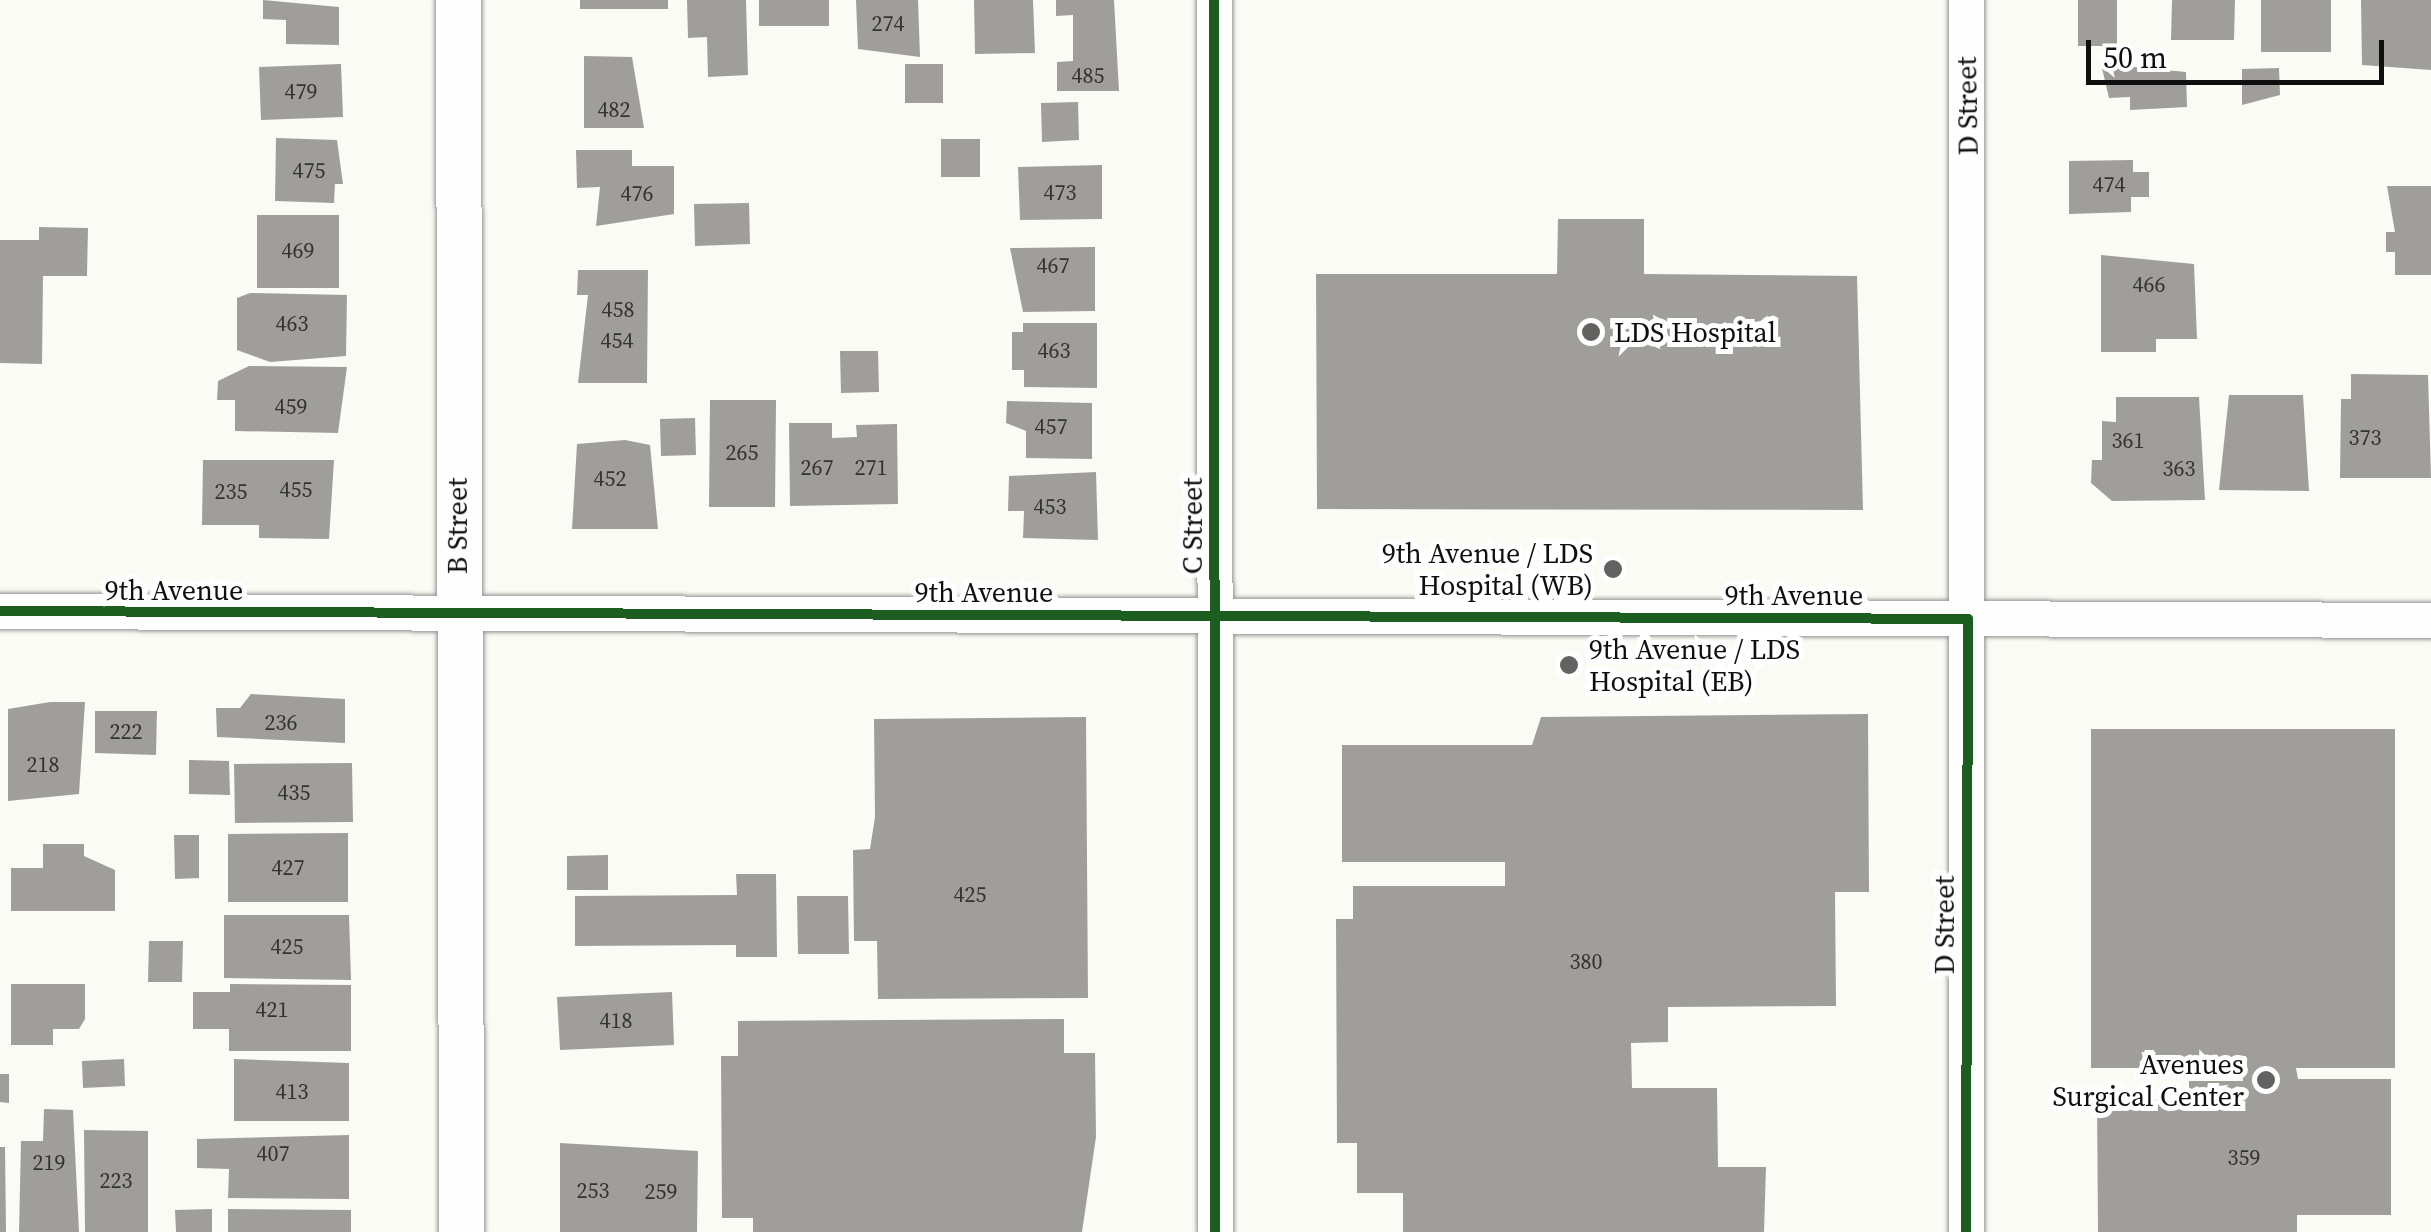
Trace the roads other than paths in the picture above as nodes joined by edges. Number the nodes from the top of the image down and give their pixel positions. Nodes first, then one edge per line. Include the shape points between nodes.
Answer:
1 (458, 0) edge
2 (1214, 0) edge
3 (1966, 0) edge
4 (0, 611) edge
5 (457, 614) junction
6 (1214, 615) junction
7 (1968, 619) junction
8 (2431, 620) edge
9 (461, 1232) edge
10 (1214, 1232) edge
11 (1966, 1232) edge

1 - 5 street, B Street
2 - 6 street, C Street
3 - 7 street, D Street
4 - 5 street, 9th Avenue
5 - 6 street, 9th Avenue
5 - 9 street, B Street
6 - 7 street, 9th Avenue
6 - 10 street, C Street
7 - 8 street, 9th Avenue
7 - 11 street, D Street

